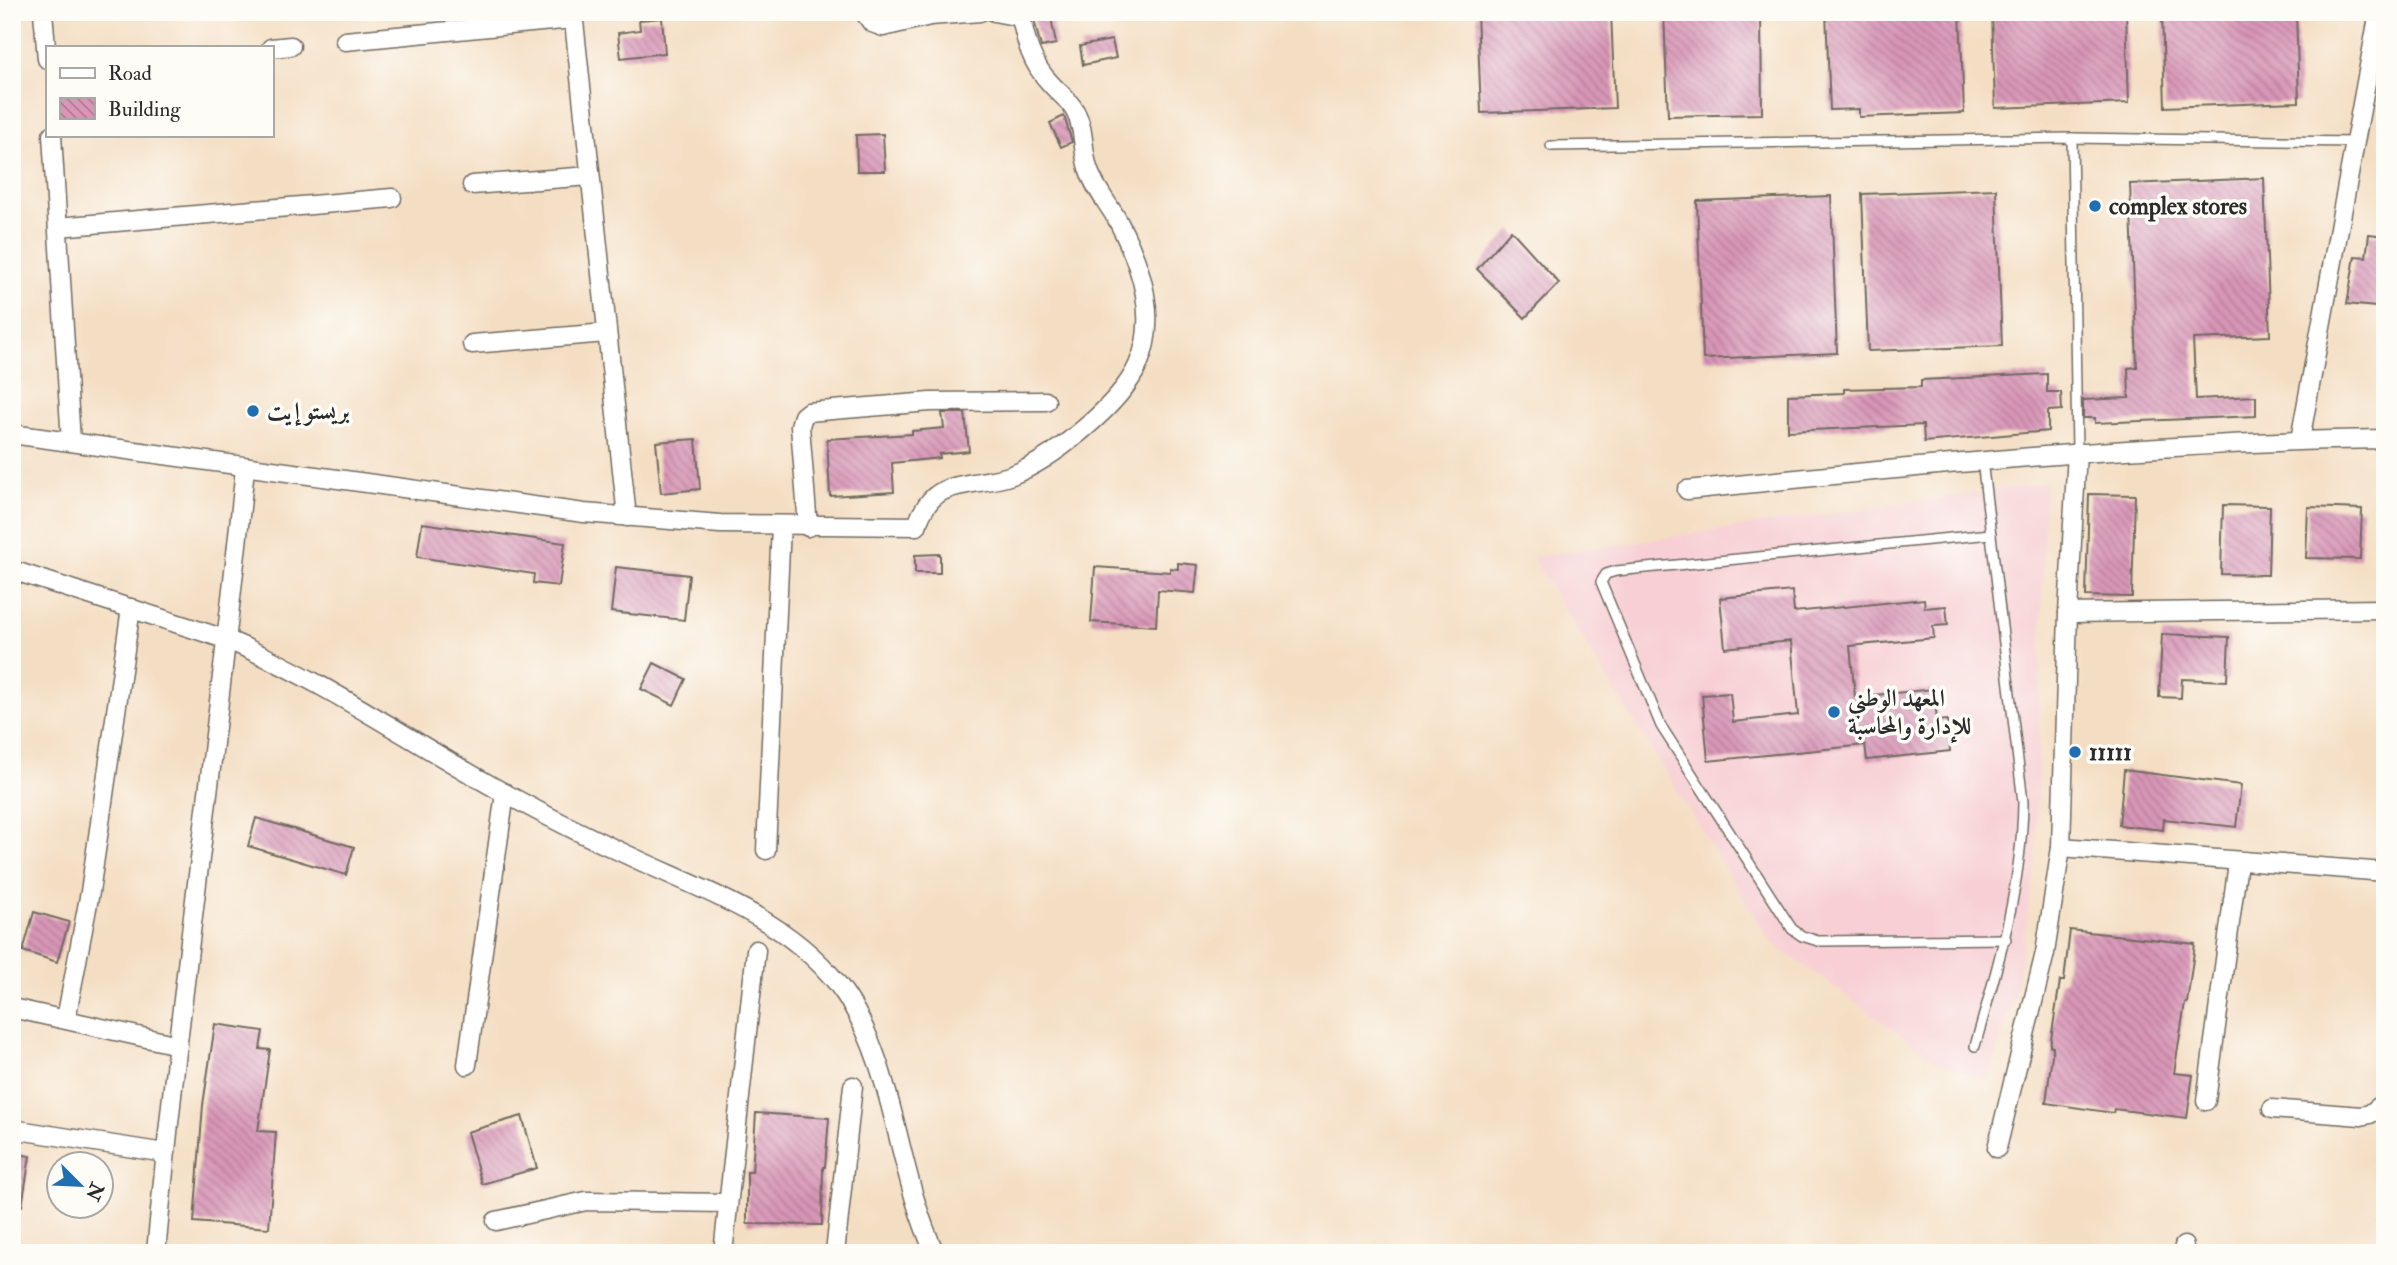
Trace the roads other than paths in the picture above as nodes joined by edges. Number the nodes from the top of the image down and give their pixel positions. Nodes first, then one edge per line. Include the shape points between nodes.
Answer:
1 (43, 12) edge
2 (864, 12) edge
3 (980, 12) edge
4 (994, 12) edge
5 (2379, 12) edge
6 (573, 15) edge
7 (1020, 15) edge
8 (345, 41) dead end
9 (291, 46) dead end
10 (46, 47) edge
11 (273, 48) edge
12 (52, 136) edge
13 (2071, 138) junction
14 (2356, 142) junction
15 (1551, 146) dead end
16 (590, 176) junction
17 (472, 186) dead end
18 (391, 198) dead end
19 (58, 226) junction
20 (607, 333) junction
21 (472, 344) dead end
22 (1046, 401) dead end
23 (12, 435) edge
24 (2385, 439) edge
25 (2300, 440) junction
26 (71, 442) junction
27 (2077, 452) junction
28 (1982, 460) junction
29 (245, 468) junction
30 (1687, 490) dead end
31 (627, 517) junction
32 (781, 526) junction
33 (808, 527) junction
34 (1991, 534) junction
35 (12, 570) edge
36 (131, 608) junction
37 (2385, 609) edge
38 (2068, 613) junction
39 (228, 640) junction
40 (505, 793) junction
41 (2061, 847) junction
42 (766, 850) dead end
43 (2238, 863) junction
44 (2385, 872) edge
45 (2006, 939) junction
46 (756, 950) dead end
47 (12, 1008) edge
48 (66, 1019) junction
49 (178, 1045) junction
50 (1975, 1046) dead end
51 (467, 1065) dead end
52 (853, 1086) dead end
53 (2206, 1101) dead end
54 (2385, 1102) edge
55 (2272, 1109) dead end
56 (12, 1129) edge
57 (1997, 1147) dead end
58 (165, 1153) junction
59 (728, 1203) junction
60 (496, 1221) dead end
61 (156, 1253) edge
62 (723, 1253) edge
63 (835, 1253) edge
64 (935, 1253) edge

1 - 10 street
2 - 3 street via 872,23 883,27 930,16
4 - 7 street
5 - 14 street
6 - 8 street
6 - 16 street
7 - 33 street via 1035,65 1079,118 1094,183 1119,224 1139,274 1148,311 1138,365 1111,404 1055,451 1012,475 945,490 930,501 917,526
9 - 11 street
12 - 19 street
13 - 14 lane
13 - 15 lane
13 - 27 lane
14 - 25 street
16 - 17 street
16 - 20 street
18 - 19 street
19 - 26 street
20 - 21 street
20 - 31 street
22 - 33 street via 930,402 808,412 800,426
23 - 26 street
24 - 25 street
25 - 27 street
26 - 29 street
27 - 28 street
27 - 38 street
28 - 30 street
28 - 34 lane
29 - 31 street
29 - 39 street
31 - 32 street
32 - 33 street
32 - 42 street
34 - 45 lane via 2023,802 2023,833
34 - 45 lane via 1616,571 1605,574 1601,582 1661,726 1792,929 1818,941
35 - 36 street
36 - 39 street
36 - 48 street via 90,892
37 - 38 street
38 - 41 street
39 - 40 street via 324,688
39 - 49 street
40 - 51 street
40 - 64 street via 752,913 819,962 845,993 878,1064 912,1192
41 - 43 street
41 - 57 street via 2045,953
43 - 44 street
43 - 53 street
45 - 50 lane
46 - 59 street
47 - 48 street
48 - 49 street
49 - 58 street
52 - 63 street
54 - 55 street via 2361,1116
56 - 58 street
58 - 61 street
59 - 60 street via 586,1201
59 - 62 street

